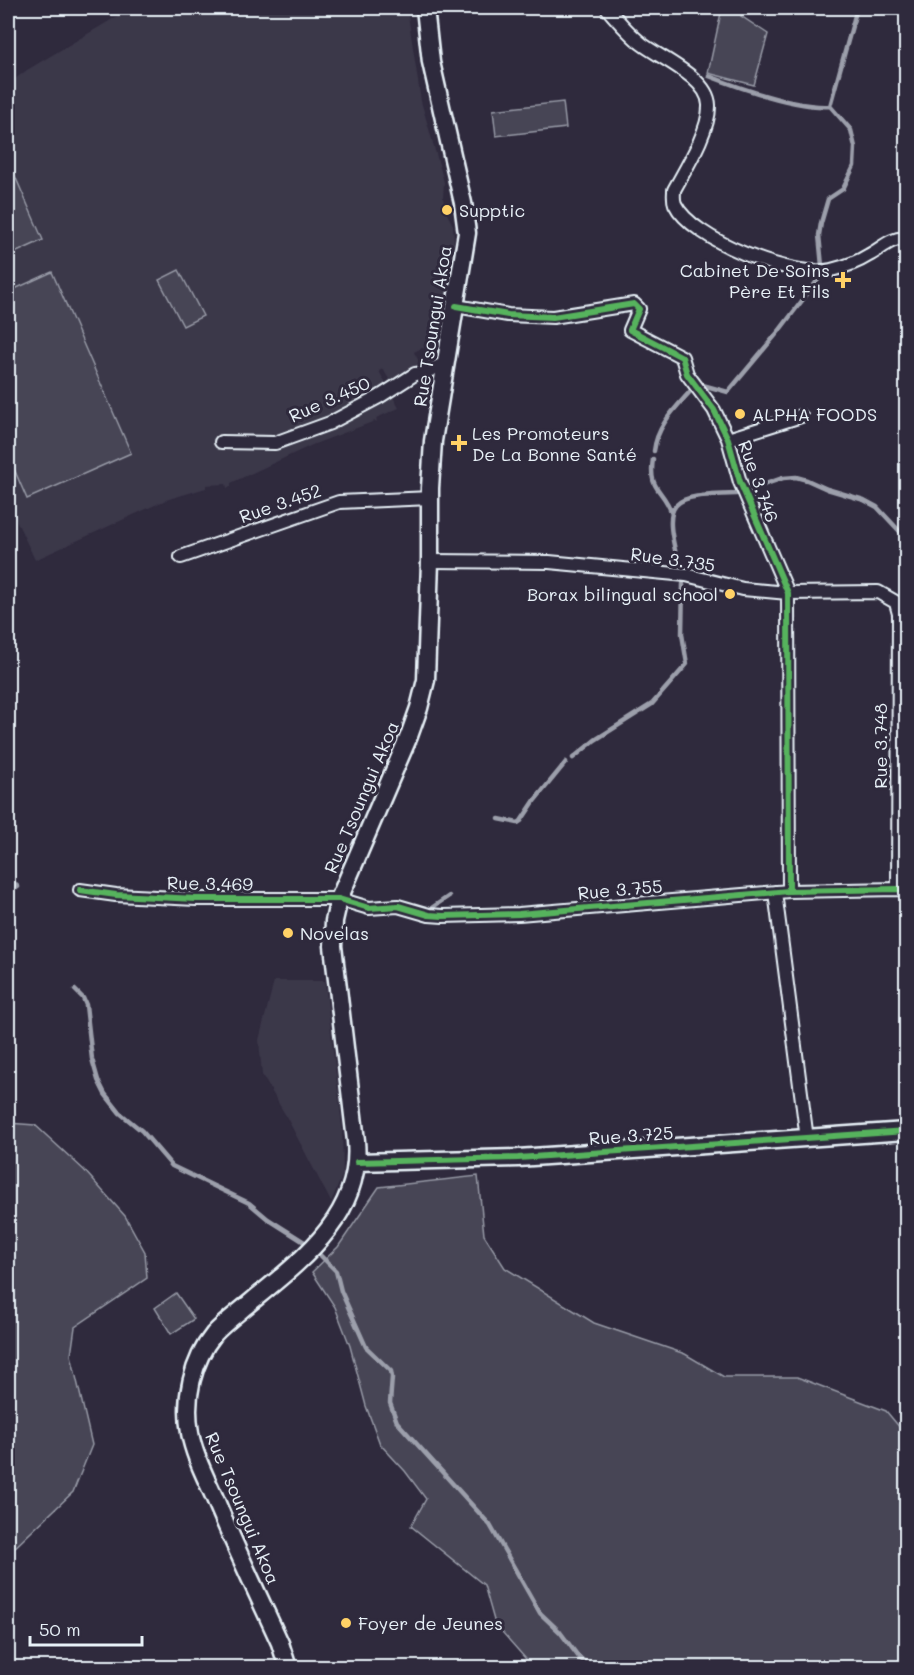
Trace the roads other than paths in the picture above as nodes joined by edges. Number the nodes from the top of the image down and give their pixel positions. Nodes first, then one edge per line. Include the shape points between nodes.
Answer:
1 (425, 8) edge
2 (607, 8) edge
3 (906, 239) edge
4 (456, 306) junction
5 (446, 363) junction
6 (801, 416) dead end
7 (728, 439) junction
8 (220, 442) dead end
9 (431, 498) junction
10 (181, 557) dead end
11 (430, 561) junction
12 (788, 593) junction
13 (901, 606) edge
14 (80, 890) dead end
15 (902, 890) edge
16 (789, 891) junction
17 (776, 892) junction
18 (339, 899) junction
19 (906, 1131) edge
20 (807, 1139) junction
21 (357, 1162) junction
22 (288, 1668) edge

1 - 4 main road, Rue Tsoungui Akoa via 431,62 467,233
2 - 3 street via 632,36 696,80 707,94 707,122 674,190 679,210 696,225 748,256 788,269 815,272 830,271 868,256 896,239
4 - 5 main road, Rue Tsoungui Akoa
4 - 7 street, Rue 3.746 via 508,315 553,317 634,304 638,313 630,330 682,357 687,374 714,410
5 - 8 street, Rue 3.450 via 416,374 330,423 275,443
5 - 9 main road, Rue Tsoungui Akoa via 433,441
6 - 7 street
7 - 12 street, Rue 3.746 via 740,482
9 - 10 street, Rue 3.452 via 339,502
9 - 11 main road, Rue Tsoungui Akoa
11 - 12 street, Rue 3.735 via 549,562 686,575 744,589
11 - 18 main road, Rue Tsoungui Akoa via 426,680 419,708
12 - 13 street, Rue 3.735 via 878,592
12 - 16 street, Rue 3.746
13 - 15 street, Rue 3.748
14 - 18 street, Rue 3.469 via 196,899
15 - 16 street, Rue 3.755
16 - 17 street, Rue 3.755
17 - 18 street, Rue 3.755 via 519,914 443,916 398,906 369,909
17 - 20 street
18 - 21 main road, Rue Tsoungui Akoa via 333,946
19 - 20 main road, Rue 3.725
20 - 21 main road, Rue 3.725 via 518,1158
21 - 22 main road, Rue Tsoungui Akoa via 350,1195 310,1253 227,1322 205,1347 194,1367 188,1403 190,1434 202,1469

